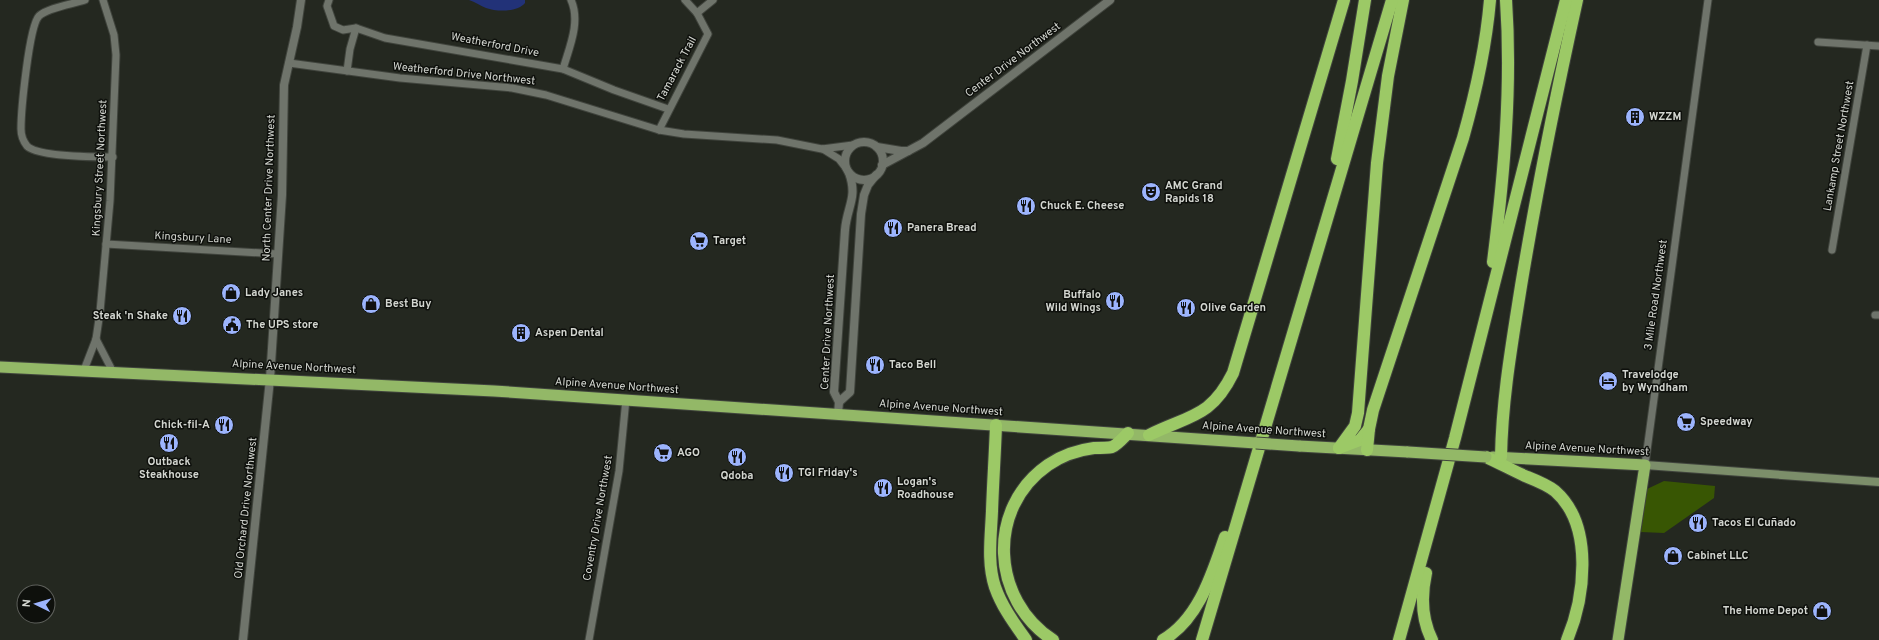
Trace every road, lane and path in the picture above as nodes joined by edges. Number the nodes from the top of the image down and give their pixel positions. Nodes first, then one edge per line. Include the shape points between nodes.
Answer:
1 (85, 0) edge
2 (103, 0) edge
3 (301, 0) edge
4 (329, 0) edge
5 (571, 0) edge
6 (685, 0) edge
7 (713, 0) edge
8 (1110, 0) edge
9 (1344, 0) edge
10 (1365, 0) edge
11 (1392, 0) edge
12 (1403, 0) edge
13 (1490, 0) edge
14 (1506, 0) edge
15 (1566, 0) edge
16 (1577, 0) edge
17 (1708, 0) edge
18 (697, 13) junction
19 (356, 28) junction
20 (1818, 42) dead end
21 (1867, 45) junction
22 (1879, 46) edge
23 (289, 63) junction
24 (563, 69) junction
25 (347, 71) junction
26 (668, 109) junction
27 (659, 130) junction
28 (853, 145) junction
29 (877, 147) junction
30 (822, 149) junction
31 (908, 150) junction
32 (113, 157) junction
33 (882, 165) junction
34 (847, 170) junction
35 (876, 175) junction
36 (1327, 215) junction
37 (106, 244) junction
38 (1832, 250) dead end
39 (278, 254) junction
40 (1487, 310) junction
41 (96, 339) junction
42 (0, 367) edge
43 (84, 370) junction
44 (113, 372) junction
45 (270, 379) junction
46 (626, 399) junction
47 (839, 402) junction
48 (838, 414) junction
49 (996, 425) junction
50 (1369, 429) junction
51 (1128, 434) junction
52 (1149, 435) junction
53 (1340, 448) junction
54 (1367, 450) junction
55 (1486, 457) junction
56 (1501, 457) junction
57 (1645, 465) junction
58 (1879, 482) edge
59 (1244, 500) junction
60 (1430, 530) junction
61 (243, 640) edge
62 (589, 640) edge
63 (1026, 640) edge
64 (1053, 640) edge
65 (1163, 640) edge
66 (1202, 640) edge
67 (1399, 640) edge
68 (1432, 640) edge
69 (1567, 640) edge
70 (1618, 640) edge

1 - 32 street via 44,12 35,22 26,76 22,139 33,151
2 - 32 street, Kingsbury Street Northwest via 114,35 116,55
3 - 23 street, North Center Drive Northwest
4 - 19 street, Weatherford Drive via 327,6 334,26 343,30
5 - 24 street via 575,8 574,31
6 - 18 street, Tamarack Trail
7 - 18 street
8 - 31 street, Center Drive Northwest via 923,143
9 - 52 highway via 1233,373 1226,388 1206,409 1194,417 1170,424
10 - 36 highway
11 - 36 highway
12 - 53 highway via 1388,76 1376,163 1358,413 1355,426
13 - 50 highway via 1482,64 1464,138 1384,376
14 - 40 highway via 1509,66 1505,153
15 - 40 highway
16 - 56 highway via 1534,204 1508,371
17 - 57 street, 3 Mile Road Northwest
18 - 26 street, Tamarack Trail via 708,34
19 - 24 street, Weatherford Drive via 385,38
19 - 25 street
20 - 21 street
21 - 22 street
21 - 38 street, Lankamp Street Northwest
23 - 25 street, Weatherford Drive Northwest
23 - 39 street, North Center Drive Northwest via 284,84
24 - 26 street, Weatherford Drive
25 - 27 street, Weatherford Drive Northwest via 512,88 546,94
26 - 27 street, Tamarack Trail
27 - 30 street, Weatherford Drive Northwest via 776,140
28 - 29 street via 866,142
28 - 30 street, Weatherford Drive Northwest
28 - 34 street via 846,155
29 - 31 street
29 - 33 street via 883,159
30 - 34 street, Weatherford Drive Northwest via 839,159
31 - 33 street, Center Drive Northwest
32 - 37 street, Kingsbury Street Northwest
33 - 35 street
34 - 35 street via 859,180
34 - 47 street, Center Drive Northwest via 854,192 845,227 834,392
35 - 47 street, Center Drive Northwest via 864,195 860,226 850,392
36 - 59 highway
37 - 39 street, Kingsbury Lane
37 - 41 street, Kingsbury Street Northwest
39 - 45 street, North Center Drive Northwest
40 - 60 highway
41 - 43 street, Kingsbury Street Northwest
41 - 44 street
42 - 43 highway, Alpine Avenue Northwest
43 - 44 highway, Alpine Avenue Northwest
44 - 45 highway, Alpine Avenue Northwest
45 - 46 highway, Alpine Avenue Northwest
45 - 61 street, Old Orchard Drive Northwest
46 - 48 highway, Alpine Avenue Northwest
46 - 62 street, Coventry Drive Northwest via 619,471
47 - 48 street
48 - 49 highway, Alpine Avenue Northwest
49 - 51 highway, Alpine Avenue Northwest
49 - 63 highway via 991,568 1001,601
50 - 53 highway via 1360,440
50 - 54 highway
51 - 52 highway, Alpine Avenue Northwest
51 - 64 highway via 1112,447 1076,452 1049,465 1026,487 1009,519 1004,539 1008,583 1015,601 1027,618
52 - 53 highway, Alpine Avenue Northwest, bridge
53 - 54 highway, Alpine Avenue Northwest
54 - 55 highway, Alpine Avenue Northwest, bridge
55 - 56 highway, Alpine Avenue Northwest
55 - 69 highway via 1554,491 1567,504 1576,522 1581,538 1582,564 1575,622
56 - 57 highway, Alpine Avenue Northwest
57 - 58 main road, Alpine Avenue Northwest
57 - 70 highway, 3 Mile Road Northwest
59 - 65 highway via 1230,522 1194,611 1182,626
59 - 66 highway
60 - 67 highway
60 - 68 highway via 1422,610

